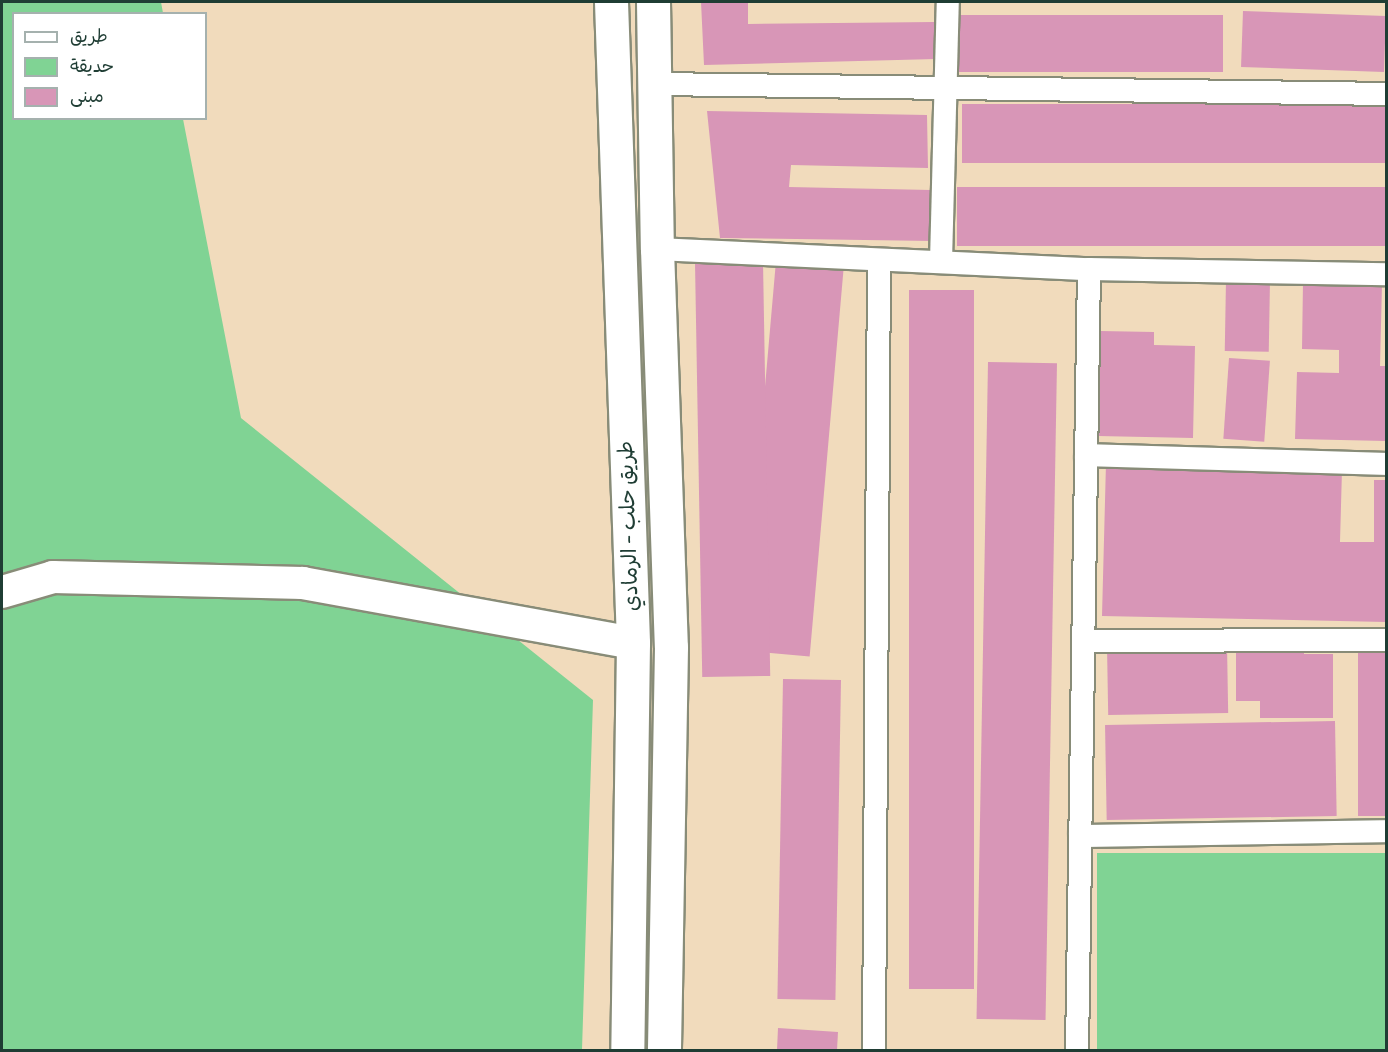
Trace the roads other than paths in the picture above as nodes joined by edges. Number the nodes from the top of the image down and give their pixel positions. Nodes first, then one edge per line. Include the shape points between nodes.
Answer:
1 (611, 2) edge
2 (653, 2) edge
3 (948, 2) edge
4 (656, 84) junction
5 (945, 89) junction
6 (1386, 93) edge
7 (657, 249) junction
8 (879, 261) junction
9 (941, 261) junction
10 (1089, 269) junction
11 (1386, 274) edge
12 (1086, 455) junction
13 (1386, 464) edge
14 (2, 592) edge
15 (1386, 640) edge
16 (1083, 641) junction
17 (633, 643) junction
18 (1386, 831) edge
19 (1080, 836) junction
20 (627, 1050) edge
21 (664, 1050) edge
22 (874, 1050) edge
23 (1077, 1050) edge

1 - 17 highway, طريق حلب - الرمادي
2 - 4 highway, طريق حلب - الرمادي
3 - 5 street
4 - 5 street
4 - 7 highway, طريق حلب - الرمادي
5 - 6 street
5 - 9 street
7 - 8 street
7 - 21 highway, طريق حلب - الرمادي via 671,647
8 - 9 street
8 - 22 street
9 - 10 street
10 - 11 street
10 - 12 street
12 - 13 street
12 - 16 street
14 - 17 street via 53,577 303,583
15 - 16 street
16 - 19 street
17 - 20 highway, طريق حلب - الرمادي
18 - 19 street
19 - 23 street

